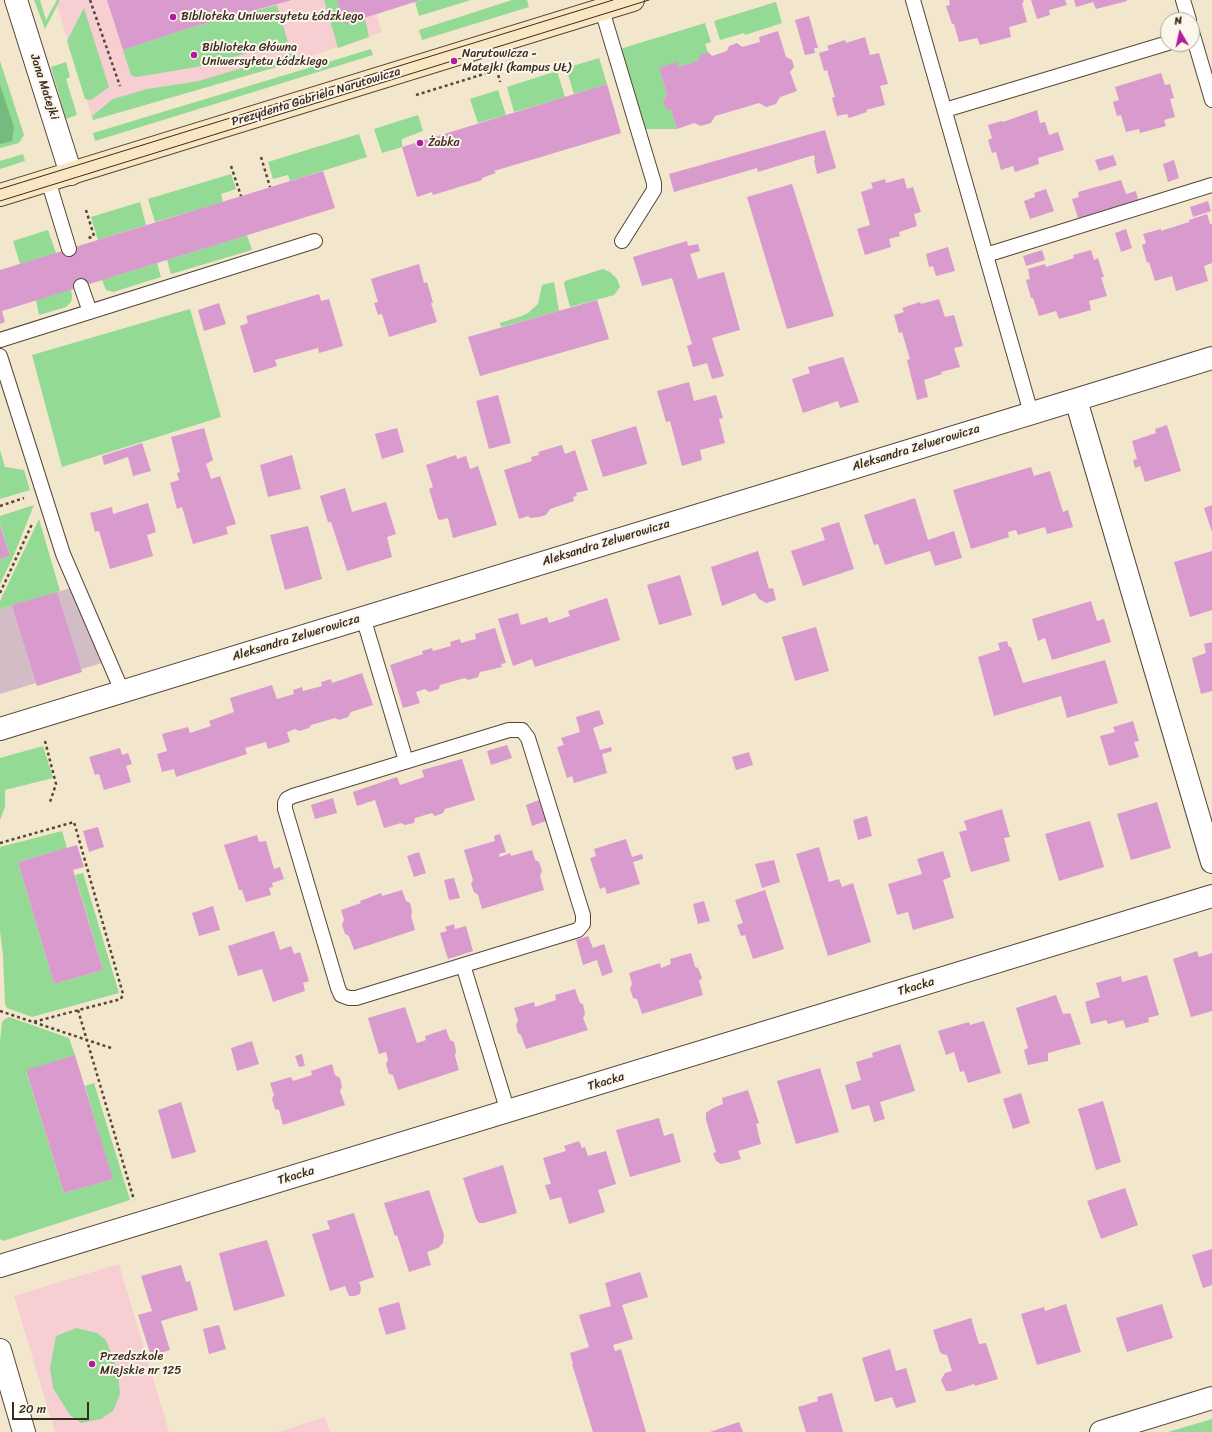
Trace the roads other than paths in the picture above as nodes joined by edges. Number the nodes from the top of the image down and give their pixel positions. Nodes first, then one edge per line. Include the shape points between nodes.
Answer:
1 (16, 0) edge
2 (633, 0) edge
3 (913, 0) edge
4 (1183, 0) edge
5 (602, 10) junction
6 (1186, 12) edge
7 (1160, 45) edge
8 (1197, 52) edge
9 (1212, 100) edge
10 (945, 110) junction
11 (71, 174) junction
12 (48, 180) junction
13 (1212, 185) edge
14 (0, 195) edge
15 (315, 241) dead end
16 (622, 241) dead end
17 (69, 249) dead end
18 (986, 255) junction
19 (81, 286) dead end
20 (90, 312) junction
21 (0, 340) edge
22 (0, 356) edge
23 (1212, 358) edge
24 (1076, 400) junction
25 (1031, 413) junction
26 (363, 617) junction
27 (122, 691) junction
28 (0, 729) edge
29 (406, 762) junction
30 (1212, 862) edge
31 (1212, 896) edge
32 (463, 965) junction
33 (508, 1112) junction
34 (0, 1266) edge
35 (0, 1350) edge
36 (1212, 1398) edge
37 (24, 1432) edge
38 (1101, 1432) edge

1 - 11 street, Jana Matejki
2 - 5 street, Prezydenta Gabriela Narutowicza
3 - 10 lane
4 - 6 lane
5 - 11 street, Prezydenta Gabriela Narutowicza
5 - 16 lane via 654,183 654,190
7 - 10 lane
8 - 9 lane
10 - 18 lane
11 - 12 street, Prezydenta Gabriela Narutowicza
12 - 14 street, Prezydenta Gabriela Narutowicza
12 - 17 lane
13 - 18 lane
15 - 20 lane
18 - 25 lane
19 - 20 lane
20 - 21 lane
22 - 27 lane via 63,554
23 - 24 street, Aleksandra Zelwerowicza
24 - 25 street, Aleksandra Zelwerowicza
24 - 30 street
25 - 26 street, Aleksandra Zelwerowicza
26 - 27 street, Aleksandra Zelwerowicza
26 - 29 lane
27 - 28 street, Aleksandra Zelwerowicza
29 - 32 lane via 509,730 522,730 528,738 583,915 583,924 578,930
29 - 32 lane via 293,796 287,799 285,809 341,995 356,998
31 - 33 street, Tkacka
32 - 33 lane
33 - 34 street, Tkacka
35 - 37 street
36 - 38 street

